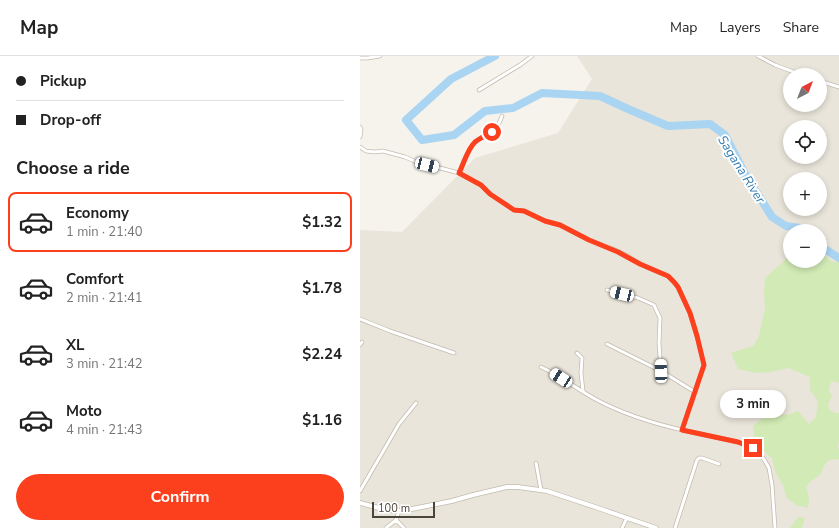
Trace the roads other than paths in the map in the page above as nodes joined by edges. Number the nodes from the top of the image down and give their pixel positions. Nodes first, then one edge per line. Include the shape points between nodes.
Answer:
1 (380, 56) edge
2 (532, 56) edge
3 (758, 56) edge
4 (360, 58) edge
5 (783, 68) edge
6 (827, 83) edge
7 (839, 87) edge
8 (478, 90) dead end
9 (502, 116) dead end
10 (360, 127) edge
11 (360, 137) edge
12 (360, 147) edge
13 (459, 173) junction
14 (607, 290) dead end
15 (360, 318) edge
16 (607, 344) dead end
17 (454, 353) dead end
18 (577, 353) dead end
19 (541, 367) dead end
20 (661, 371) junction
21 (583, 391) junction
22 (695, 392) junction
23 (416, 403) dead end
24 (682, 430) junction
25 (536, 463) dead end
26 (719, 464) dead end
27 (541, 490) junction
28 (360, 491) edge
29 (360, 503) edge
30 (398, 511) junction
31 (627, 518) junction
32 (396, 520) junction
33 (386, 528) edge
34 (404, 528) edge
35 (622, 528) edge
36 (656, 528) edge
37 (675, 528) edge
38 (775, 528) edge

1 - 4 street
2 - 8 street
3 - 5 street
6 - 7 street
9 - 13 street via 492,132 472,146
10 - 11 street
12 - 13 street via 366,151 383,151
13 - 22 street via 481,185 514,210 524,211 560,225 668,276 678,287 690,313 703,358 704,365
14 - 20 street via 654,305 660,318
15 - 17 street
16 - 20 street
18 - 21 street via 582,358
19 - 21 street
20 - 22 street
21 - 24 street via 610,407 635,417
22 - 24 street
23 - 28 street via 399,424
24 - 38 street via 738,442 753,448 762,456 769,468
25 - 27 street
26 - 37 street via 702,458 697,460
27 - 30 street via 507,487 435,505
27 - 31 street
29 - 30 street
30 - 32 street
31 - 35 street
31 - 36 street
32 - 33 street
32 - 34 street

